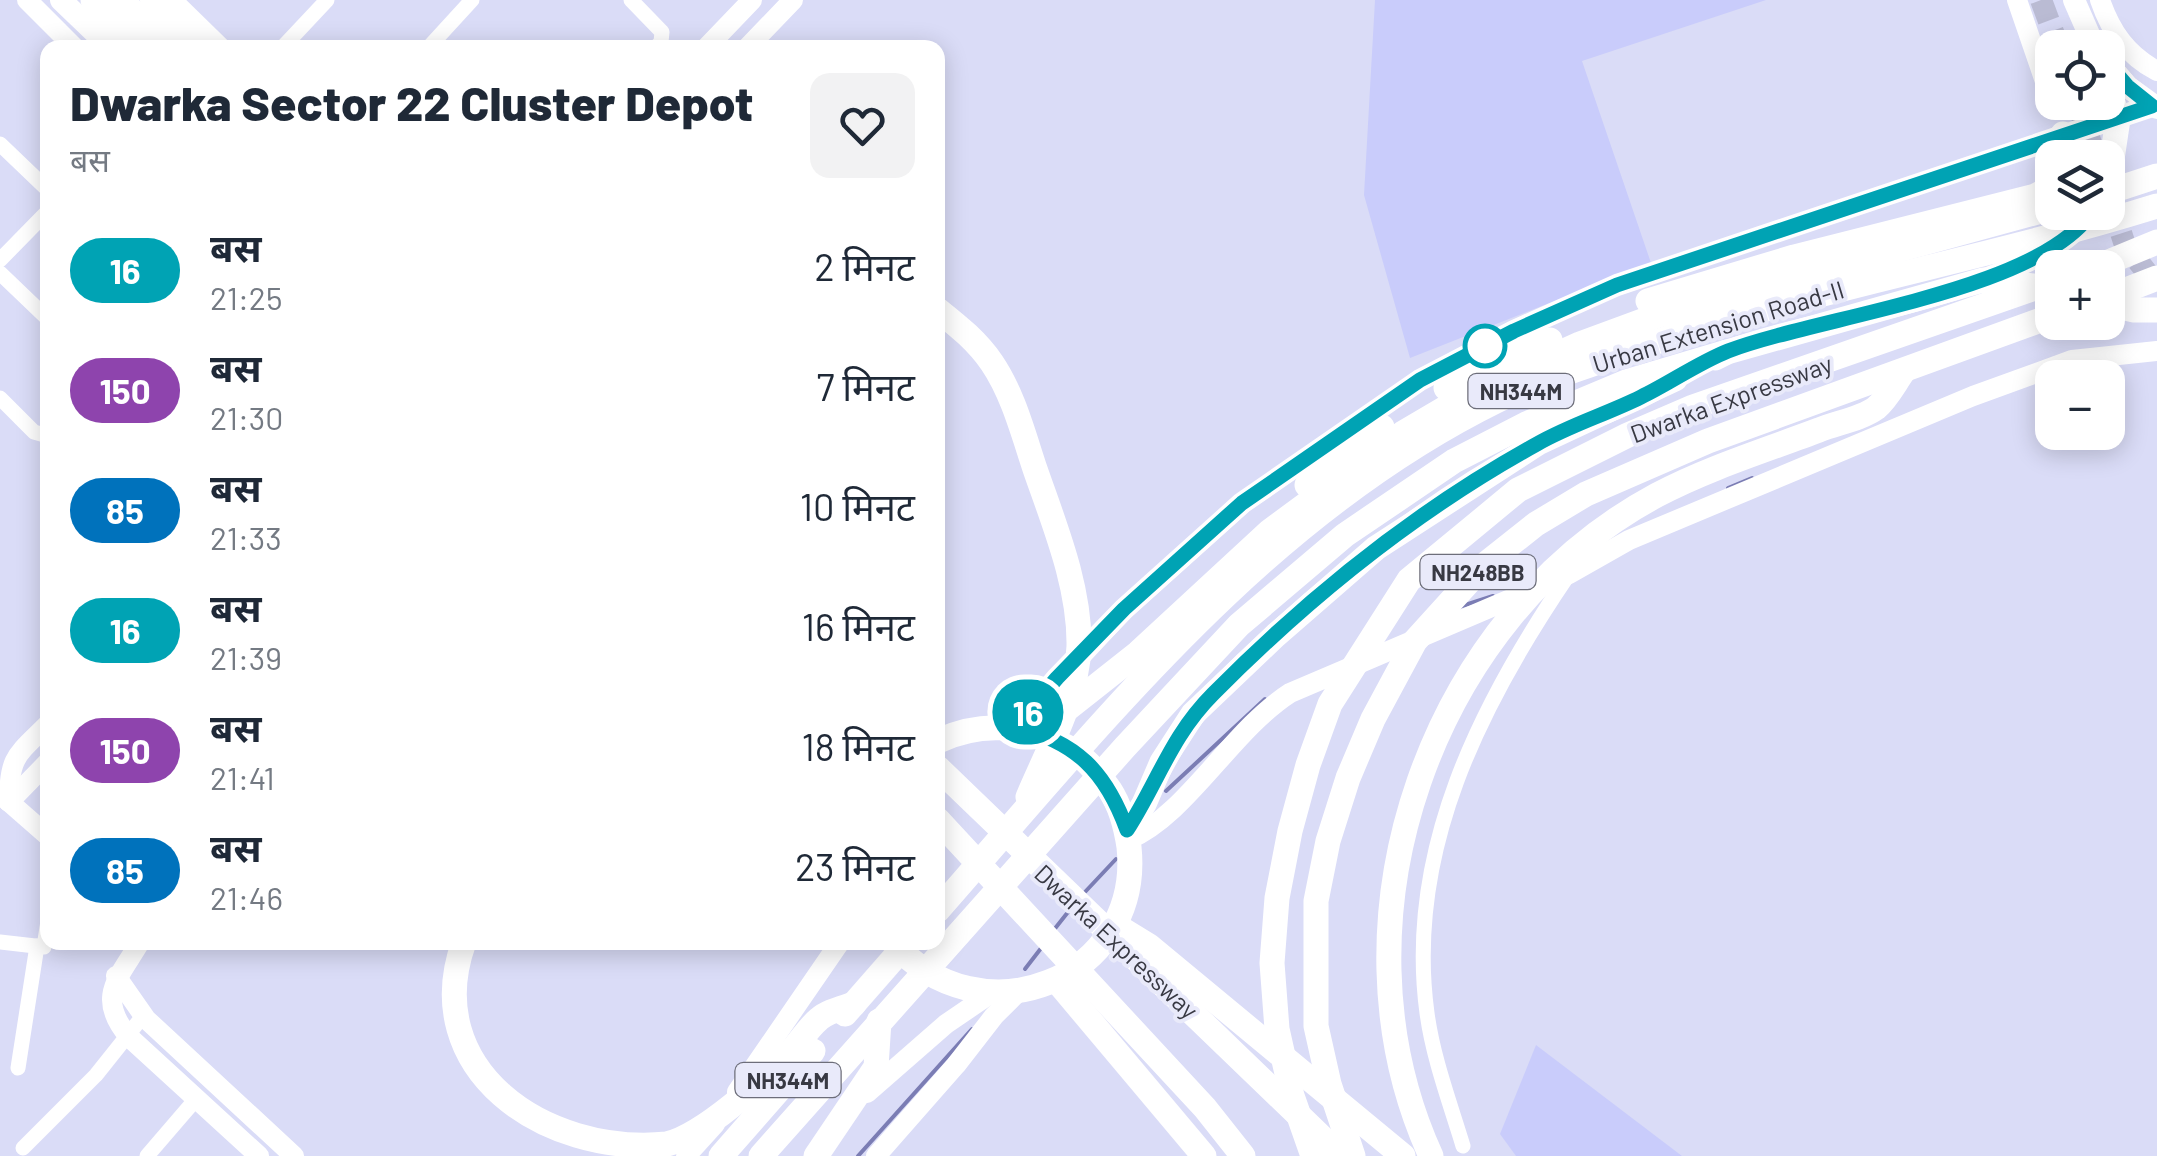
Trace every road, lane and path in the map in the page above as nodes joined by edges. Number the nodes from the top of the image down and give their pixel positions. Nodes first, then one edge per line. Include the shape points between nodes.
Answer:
1 (27, 0) edge
2 (62, 0) edge
3 (93, 0) edge
4 (121, 0) edge
5 (151, 0) edge
6 (172, 0) edge
7 (327, 0) edge
8 (472, 0) edge
9 (630, 0) edge
10 (752, 0) edge
11 (793, 0) edge
12 (2017, 0) edge
13 (2074, 0) edge
14 (2100, 0) edge
15 (2086, 30) edge
16 (67, 40) edge
17 (103, 40) edge
18 (134, 40) edge
19 (163, 40) edge
20 (193, 40) edge
21 (212, 40) edge
22 (290, 40) edge
23 (435, 40) edge
24 (661, 40) edge
25 (714, 40) edge
26 (754, 40) edge
27 (2035, 51) edge
28 (2157, 71) edge
29 (2125, 84) edge
30 (2154, 107) edge
31 (2125, 117) edge
32 (2116, 120) edge
33 (2076, 140) edge
34 (0, 144) edge
35 (2035, 155) edge
36 (2157, 176) edge
37 (40, 182) edge
38 (2125, 184) edge
39 (2035, 202) edge
40 (2035, 203) edge
41 (2157, 206) edge
42 (2125, 214) edge
43 (40, 218) edge
44 (2056, 230) edge
45 (2060, 230) edge
46 (2157, 242) edge
47 (2125, 255) edge
48 (0, 260) edge
49 (0, 273) edge
50 (2157, 278) edge
51 (1983, 280) junction
52 (2035, 288) edge
53 (2035, 288) edge
54 (2125, 292) edge
55 (2125, 307) edge
56 (2157, 310) edge
57 (40, 311) edge
58 (945, 316) edge
59 (2035, 322) edge
60 (2157, 351) edge
61 (1727, 352) junction
62 (1903, 372) junction
63 (0, 398) edge
64 (40, 434) edge
65 (1569, 574) junction
66 (1153, 666) junction
67 (1027, 730) junction
68 (40, 732) edge
69 (945, 738) edge
70 (40, 769) edge
71 (945, 775) edge
72 (4, 798) edge
73 (1020, 816) junction
74 (945, 828) edge
75 (40, 829) edge
76 (1127, 835) junction
77 (945, 840) edge
78 (967, 854) junction
79 (945, 902) edge
80 (1114, 924) junction
81 (0, 942) edge
82 (37, 946) junction
83 (40, 946) edge
84 (945, 949) edge
85 (134, 950) edge
86 (463, 950) edge
87 (835, 950) edge
88 (899, 950) edge
89 (901, 950) edge
90 (944, 950) edge
91 (116, 976) junction
92 (1056, 980) junction
93 (1018, 992) junction
94 (990, 994) junction
95 (854, 1004) junction
96 (143, 1016) junction
97 (879, 1021) junction
98 (129, 1037) junction
99 (18, 1068) dead end
100 (196, 1099) junction
101 (1463, 1146) dead end
102 (24, 1153) edge
103 (147, 1156) edge
104 (259, 1156) edge
105 (294, 1156) edge
106 (686, 1156) edge
107 (721, 1156) edge
108 (761, 1156) edge
109 (806, 1156) edge
110 (816, 1156) edge
111 (876, 1156) edge
112 (1204, 1156) edge
113 (1242, 1156) edge
114 (1313, 1156) edge
115 (1341, 1156) edge
116 (1354, 1156) edge
117 (1403, 1156) edge
118 (1431, 1156) edge

1 - 16 street
2 - 17 main road
3 - 18 highway
4 - 19 highway
5 - 20 main road
6 - 21 street
7 - 22 street
8 - 23 street
9 - 24 street via 662,32
10 - 25 street
11 - 26 street
12 - 27 street
13 - 15 main road
14 - 28 street via 2118,40
29 - 30 main road
30 - 31 street
32 - 33 street
34 - 37 street
35 - 67 street via 1617,285 1420,380 1242,503 1057,678
36 - 38 highway
39 - 66 highway via 1888,233 1634,305 1486,366 1334,459 1166,635
40 - 67 highway via 1656,316 1471,394 1344,474 1270,531 1138,653
41 - 42 highway, Urban Extension Road-II / NH344M
43 - 48 street
44 - 66 highway, Urban Extension Road-II / NH344M via 1747,312 1500,399 1328,506 1245,575
45 - 51 highway via 2052,250
46 - 47 highway
49 - 57 street
50 - 54 highway
51 - 52 highway
51 - 61 highway
53 - 114 highway, Dwarka Expressway / NH248BB via 1628,435 1518,490 1409,580 1330,704 1308,765 1277,898 1277,1029
55 - 56 highway
58 - 73 highway via 978,343 1008,392 1076,612 1074,680
59 - 62 highway, Dwarka Expressway / NH248BB
60 - 65 street via 2072,360 1973,396 1629,540
61 - 76 highway via 1538,443 1376,548 1193,714
61 - 84 highway, Urban Extension Road-II / NH344M via 1626,382 1526,424 1454,461 1345,535 1240,625
62 - 116 highway, Dwarka Expressway / NH248BB via 1708,441 1586,494 1484,566 1415,641 1348,778 1316,901 1316,1026
62 - 118 highway via 1874,409 1658,494 1604,529 1522,600 1457,694 1407,816 1392,905 1394,1021 1406,1088
63 - 64 street
65 - 76 street via 1290,694 1247,728 1152,830
65 - 101 street via 1494,693 1465,756 1428,892 1427,1016
66 - 73 highway, Urban Extension Road-II / NH344M
67 - 69 highway via 986,726
67 - 76 highway via 1070,748 1096,770 1116,799
68 - 72 street via 14,758
70 - 72 street
71 - 115 highway, Dwarka Expressway
72 - 75 street
73 - 79 highway, Urban Extension Road-II / NH344M
74 - 78 highway, Dwarka Expressway
76 - 80 highway via 1126,894
77 - 78 highway
78 - 113 highway, Dwarka Expressway
80 - 92 highway via 1090,956
80 - 117 highway
81 - 82 street
82 - 83 street
82 - 99 street
85 - 91 street
86 - 95 highway via 458,1022 484,1082 502,1104 548,1136 603,1151 638,1151 689,1134 721,1114 821,1017
87 - 106 street via 710,1132
88 - 94 highway via 933,978
89 - 95 highway, NH344M
90 - 97 highway, Urban Extension Road-II / NH344M
91 - 96 street
91 - 98 street via 113,1011
92 - 93 highway
92 - 112 highway
93 - 94 highway
93 - 111 street
94 - 109 street via 878,1082
95 - 107 highway, NH344M
96 - 98 street
96 - 105 street
97 - 108 highway, Urban Extension Road-II / NH344M
97 - 110 highway via 876,1066
98 - 100 street
98 - 102 street
100 - 103 street
100 - 104 street

